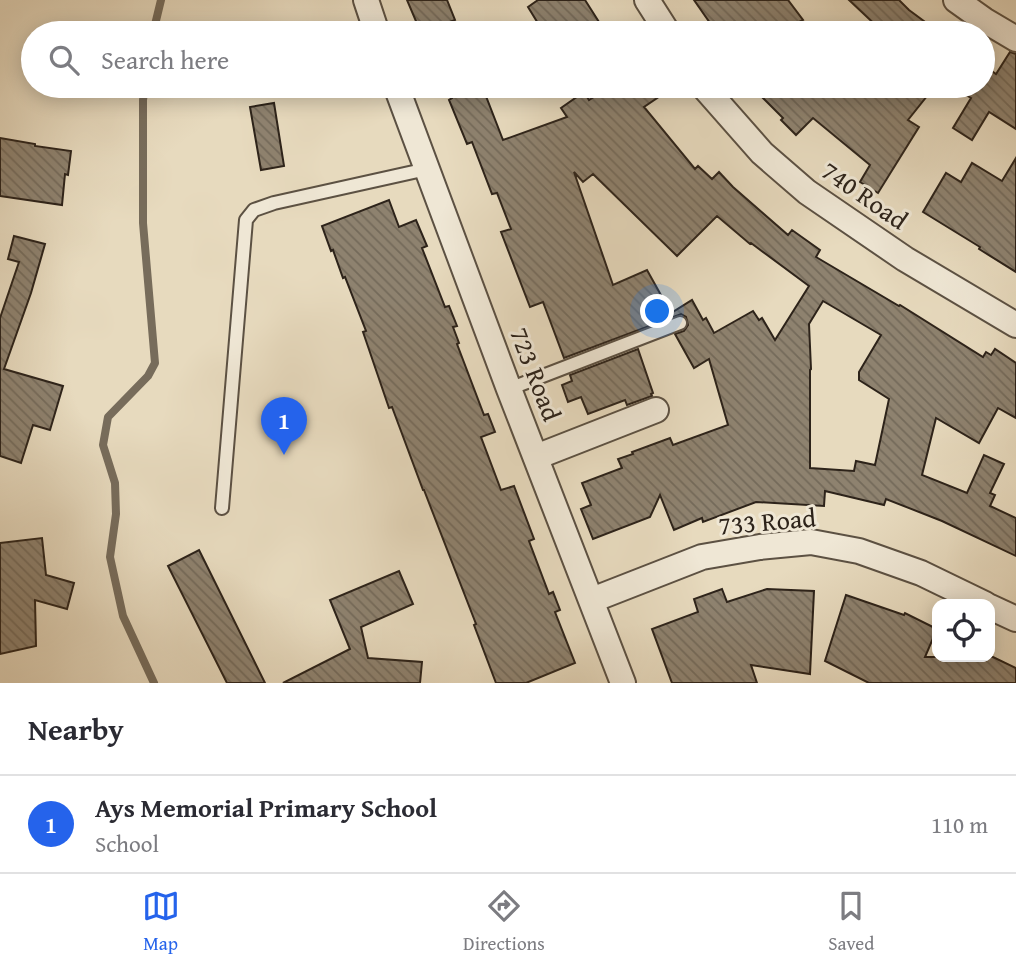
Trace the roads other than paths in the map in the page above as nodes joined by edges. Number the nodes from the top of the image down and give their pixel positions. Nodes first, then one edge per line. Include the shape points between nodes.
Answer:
1 (366, 0) edge
2 (647, 0) edge
3 (956, 0) edge
4 (373, 21) edge
5 (660, 21) edge
6 (986, 21) edge
7 (995, 27) edge
8 (1016, 39) edge
9 (400, 98) edge
10 (714, 98) edge
11 (427, 169) junction
12 (680, 323) dead end
13 (1016, 325) edge
14 (509, 389) junction
15 (656, 410) dead end
16 (536, 457) junction
17 (222, 508) dead end
18 (975, 599) edge
19 (592, 600) junction
20 (995, 609) edge
21 (1016, 619) edge
22 (623, 683) edge

1 - 4 street
2 - 5 street
3 - 6 street
7 - 8 street
9 - 11 street, 723 Road
10 - 13 street, 740 Road via 762,153 807,192 905,259
11 - 14 street, 723 Road
11 - 17 lane via 274,203 254,210 246,220
12 - 14 lane
14 - 16 street, 723 Road
15 - 16 street
16 - 19 street, 723 Road
18 - 19 street, 733 Road via 859,551 811,542 702,557
19 - 22 street, 723 Road
20 - 21 street

